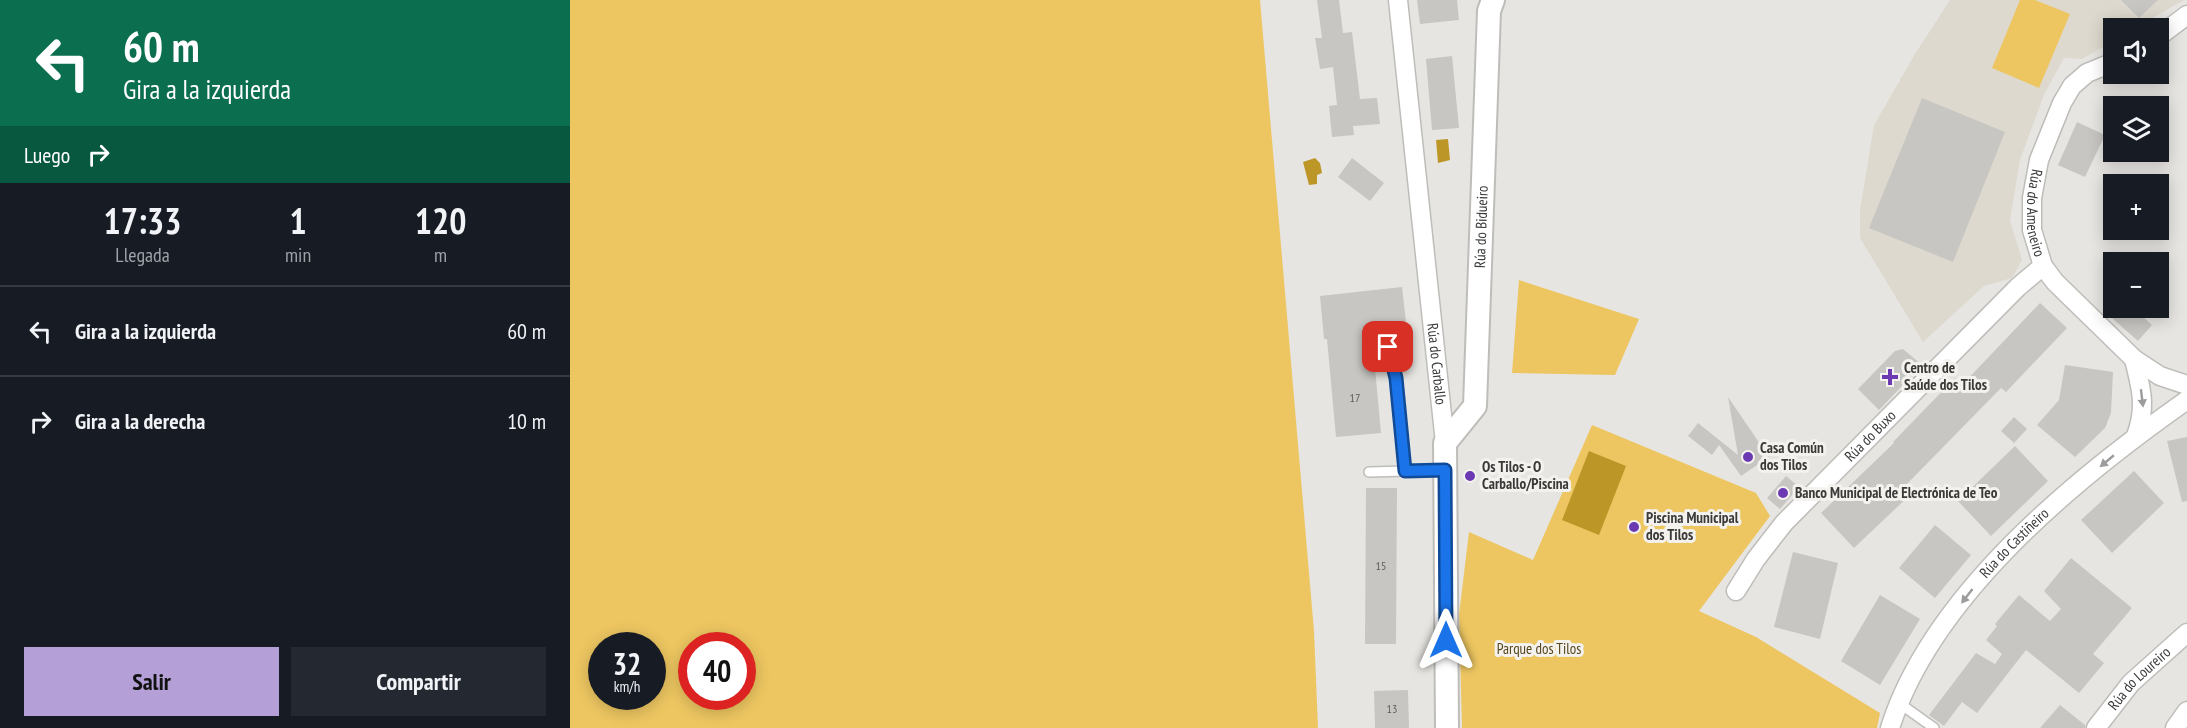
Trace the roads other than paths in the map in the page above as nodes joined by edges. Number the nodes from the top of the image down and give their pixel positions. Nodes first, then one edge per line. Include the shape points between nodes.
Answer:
1 (1398, 0) edge
2 (1490, 4) edge
3 (2187, 15) edge
4 (2169, 29) edge
5 (2103, 66) edge
6 (2043, 266) junction
7 (1388, 347) dead end
8 (2134, 359) junction
9 (2187, 386) edge
10 (2187, 400) edge
11 (2136, 436) junction
12 (1445, 443) junction
13 (1445, 470) junction
14 (1405, 471) junction
15 (1369, 472) dead end
16 (1736, 591) dead end
17 (2187, 633) edge
18 (1899, 703) junction
19 (2187, 711) edge
20 (1447, 728) edge
21 (1890, 728) edge
22 (1934, 728) edge
23 (2096, 728) edge
24 (2175, 728) edge

1 - 12 street, Rúa do Carballo
2 - 12 street, Rúa do Bidueiro via 1475,406
3 - 4 street
5 - 6 street, Rúa do Ameneiro via 2087,73 2072,86 2039,160 2032,198 2032,230
6 - 8 street, Rúa do Ameneiro
6 - 16 street, Rúa do Buxo via 1784,523
7 - 14 lane via 1396,378
8 - 9 street, Rúa do Ameneiro via 2160,376
8 -> 11 street via 2144,400
10 - 11 street, Rúa do Castiñeiro
11 -> 18 street, Rúa do Castiñeiro via 2030,526 1985,573 1931,642
12 - 13 street, Rúa do Carballo
13 - 14 lane
13 - 20 street, Rúa do Carballo
14 - 15 lane
17 - 23 street, Rúa do Loureiro via 2131,683
18 - 21 street, Rúa do Castiñeiro
18 - 22 lane
19 - 24 street

